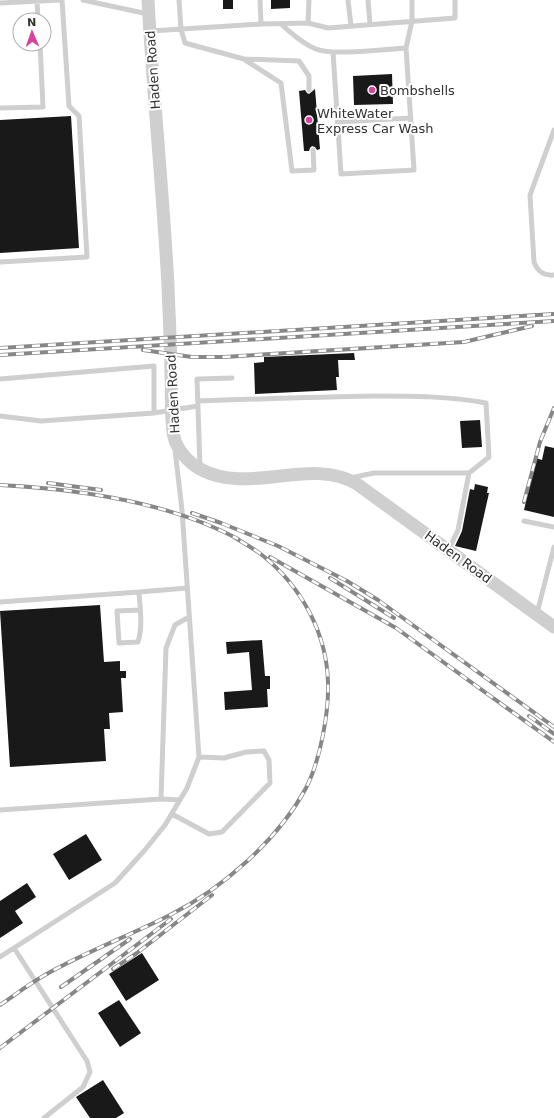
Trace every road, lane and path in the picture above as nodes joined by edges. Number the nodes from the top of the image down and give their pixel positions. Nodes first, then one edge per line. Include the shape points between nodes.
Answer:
1 (61, 0) edge
2 (83, 0) edge
3 (148, 0) edge
4 (179, 0) edge
5 (260, 0) edge
6 (309, 0) edge
7 (348, 0) edge
8 (368, 0) edge
9 (412, 0) edge
10 (454, 0) edge
11 (37, 1) edge
12 (0, 3) edge
13 (38, 12) edge
14 (149, 14) junction
15 (412, 21) junction
16 (308, 23) junction
17 (261, 24) junction
18 (280, 24) junction
19 (370, 24) junction
20 (351, 26) junction
21 (181, 29) junction
22 (150, 31) junction
23 (406, 48) junction
24 (40, 52) edge
25 (333, 52) junction
26 (244, 59) junction
27 (309, 90) dead end
28 (0, 108) edge
29 (411, 118) junction
30 (338, 122) junction
31 (554, 130) edge
32 (313, 150) dead end
33 (0, 262) edge
34 (554, 275) edge
35 (0, 378) edge
36 (232, 378) dead end
37 (198, 403) junction
38 (172, 409) junction
39 (154, 413) junction
40 (0, 416) edge
41 (174, 439) junction
42 (200, 469) junction
43 (469, 473) junction
44 (348, 478) junction
45 (524, 521) dead end
46 (554, 527) edge
47 (554, 547) edge
48 (449, 550) junction
49 (187, 588) junction
50 (139, 592) junction
51 (0, 602) edge
52 (140, 610) junction
53 (536, 614) junction
54 (189, 617) junction
55 (554, 627) edge
56 (199, 757) junction
57 (161, 799) junction
58 (180, 800) junction
59 (0, 810) edge
60 (172, 814) junction
61 (14, 948) junction
62 (0, 957) edge
63 (44, 1118) edge

1 - 11 lane
1 - 33 lane via 69,106 79,116 87,257
2 - 14 lane
3 - 14 street, Haden Road
4 - 21 lane
5 - 17 lane
6 - 16 lane
7 - 20 lane
8 - 19 lane
9 - 15 lane
10 - 15 lane via 455,18
11 - 12 lane
11 - 13 lane
14 - 22 street, Haden Road
15 - 19 lane
15 - 23 lane
16 - 18 lane
16 - 20 lane via 328,28
17 - 18 lane
17 - 21 lane
18 - 25 lane via 316,49
19 - 20 lane
21 - 22 lane
21 - 26 lane via 185,43
22 - 38 street, Haden Road via 168,284
23 - 25 lane
23 - 29 lane
24 - 28 lane via 43,107
25 - 30 lane
26 - 27 lane via 299,61 309,76
26 - 32 lane via 281,83 292,172 314,170
29 - 30 lane
29 - 30 lane via 414,170 341,174
31 - 34 lane via 530,194 536,269 549,276
35 - 39 lane via 154,366
36 - 37 lane via 197,379
37 - 38 lane
37 - 42 lane
37 - 43 lane via 327,396 420,396 486,403 489,457
38 - 39 lane
38 - 41 street, Haden Road
39 - 40 lane via 41,421
41 - 42 street, Haden Road via 184,456
41 - 49 lane
42 - 44 street, Haden Road via 220,477 245,480 315,474
43 - 44 lane via 374,473
43 - 48 lane via 458,530
44 - 48 street, Haden Road
45 - 46 lane
47 - 53 lane
48 - 53 street, Haden Road
49 - 50 lane
49 - 54 lane
50 - 51 lane
50 - 52 lane
52 - 52 lane via 141,633 138,642 119,643 117,611
53 - 55 street, Haden Road
54 - 56 lane
54 - 57 lane via 175,625 166,648
56 - 58 lane
56 - 60 lane via 224,758 246,752 264,751 268,760 270,783 222,832 209,834
57 - 58 lane
57 - 59 lane
58 - 60 lane
60 - 61 lane via 144,851 115,882
61 - 62 lane
61 - 63 lane via 87,1061 90,1072 83,1087

